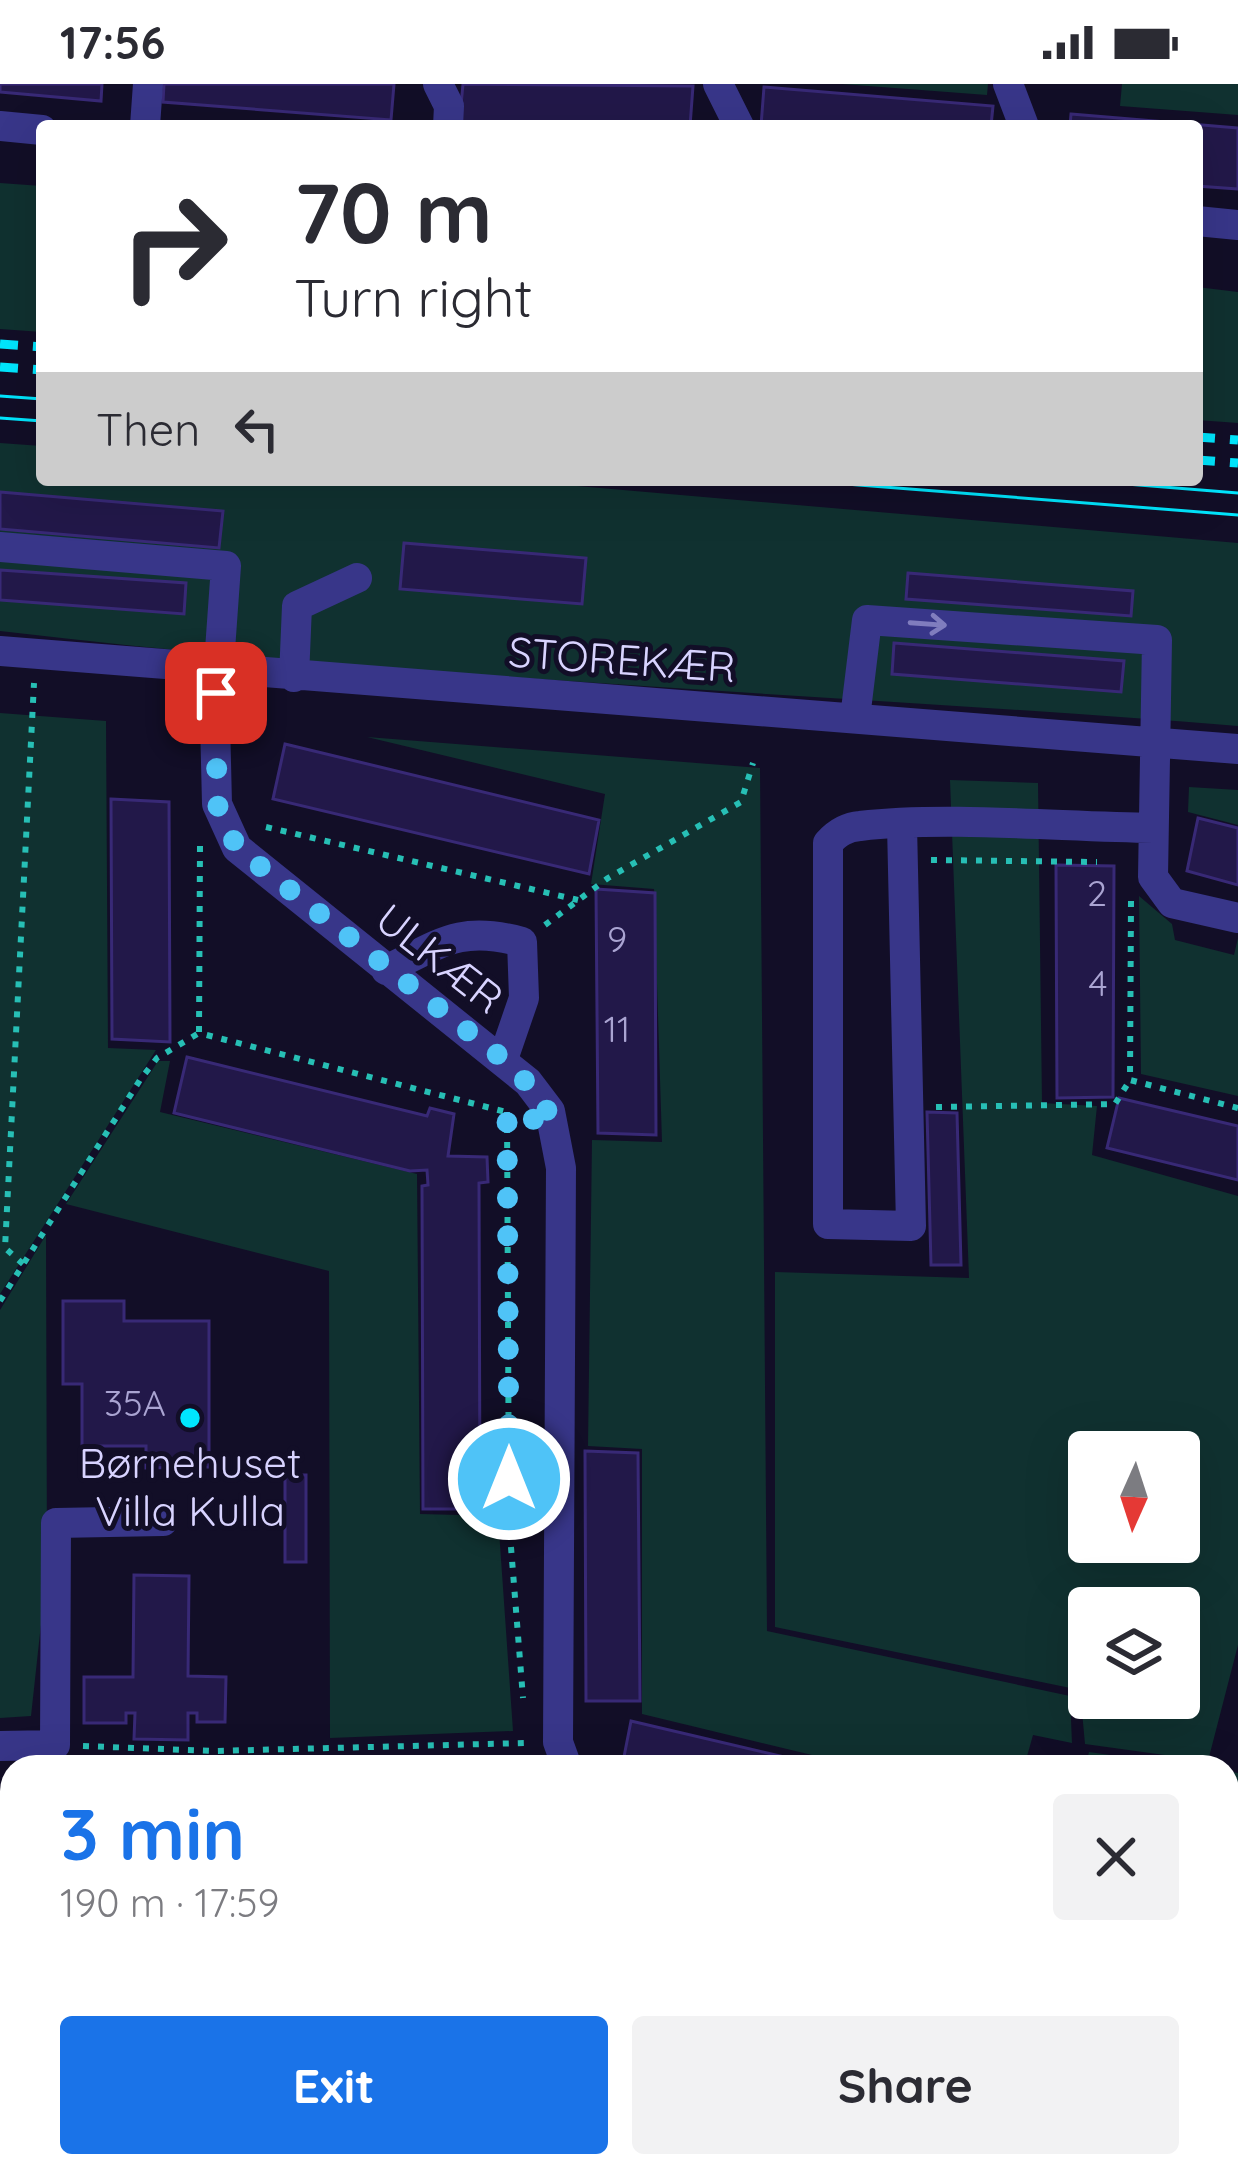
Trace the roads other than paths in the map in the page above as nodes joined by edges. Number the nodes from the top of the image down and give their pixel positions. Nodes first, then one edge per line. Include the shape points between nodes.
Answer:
1 (148, 84) edge
2 (438, 84) edge
3 (718, 84) edge
4 (1008, 84) edge
5 (146, 120) edge
6 (448, 120) edge
7 (737, 120) edge
8 (1022, 120) edge
9 (0, 126) edge
10 (36, 129) edge
11 (1203, 222) edge
12 (1238, 225) edge
13 (0, 547) edge
14 (357, 578) dead end
15 (15, 653) edge
16 (217, 672) junction
17 (294, 677) junction
18 (855, 718) junction
19 (1156, 742) junction
20 (1238, 749) edge
21 (902, 825) junction
22 (1145, 850) junction
23 (1238, 918) edge
24 (386, 970) junction
25 (503, 1059) junction
26 (163, 1521) dead end
27 (0, 1746) edge
28 (562, 1755) edge

1 - 5 street
2 - 6 street
3 - 7 street
4 - 8 street
9 - 10 street
11 - 12 street
13 - 16 street, ULKÆR via 226,566
14 - 17 street via 297,606
15 - 16 street, STOREKÆR
16 - 17 street, STOREKÆR
16 - 24 street, ULKÆR via 212,827
17 - 18 street, STOREKÆR
18 - 19 street, STOREKÆR
18 -> 19 street via 868,620 1157,640
19 - 20 street, STOREKÆR
19 - 22 street
21 - 21 street via 843,830 828,843 828,1223 910,1226
21 - 22 street
22 - 23 street via 1156,887 1172,903
24 - 25 street, ULKÆR
24 - 25 street via 482,931 522,942 524,998
25 - 28 street, ULKÆR via 540,1096 561,1168
26 - 27 street via 56,1523 56,1745

